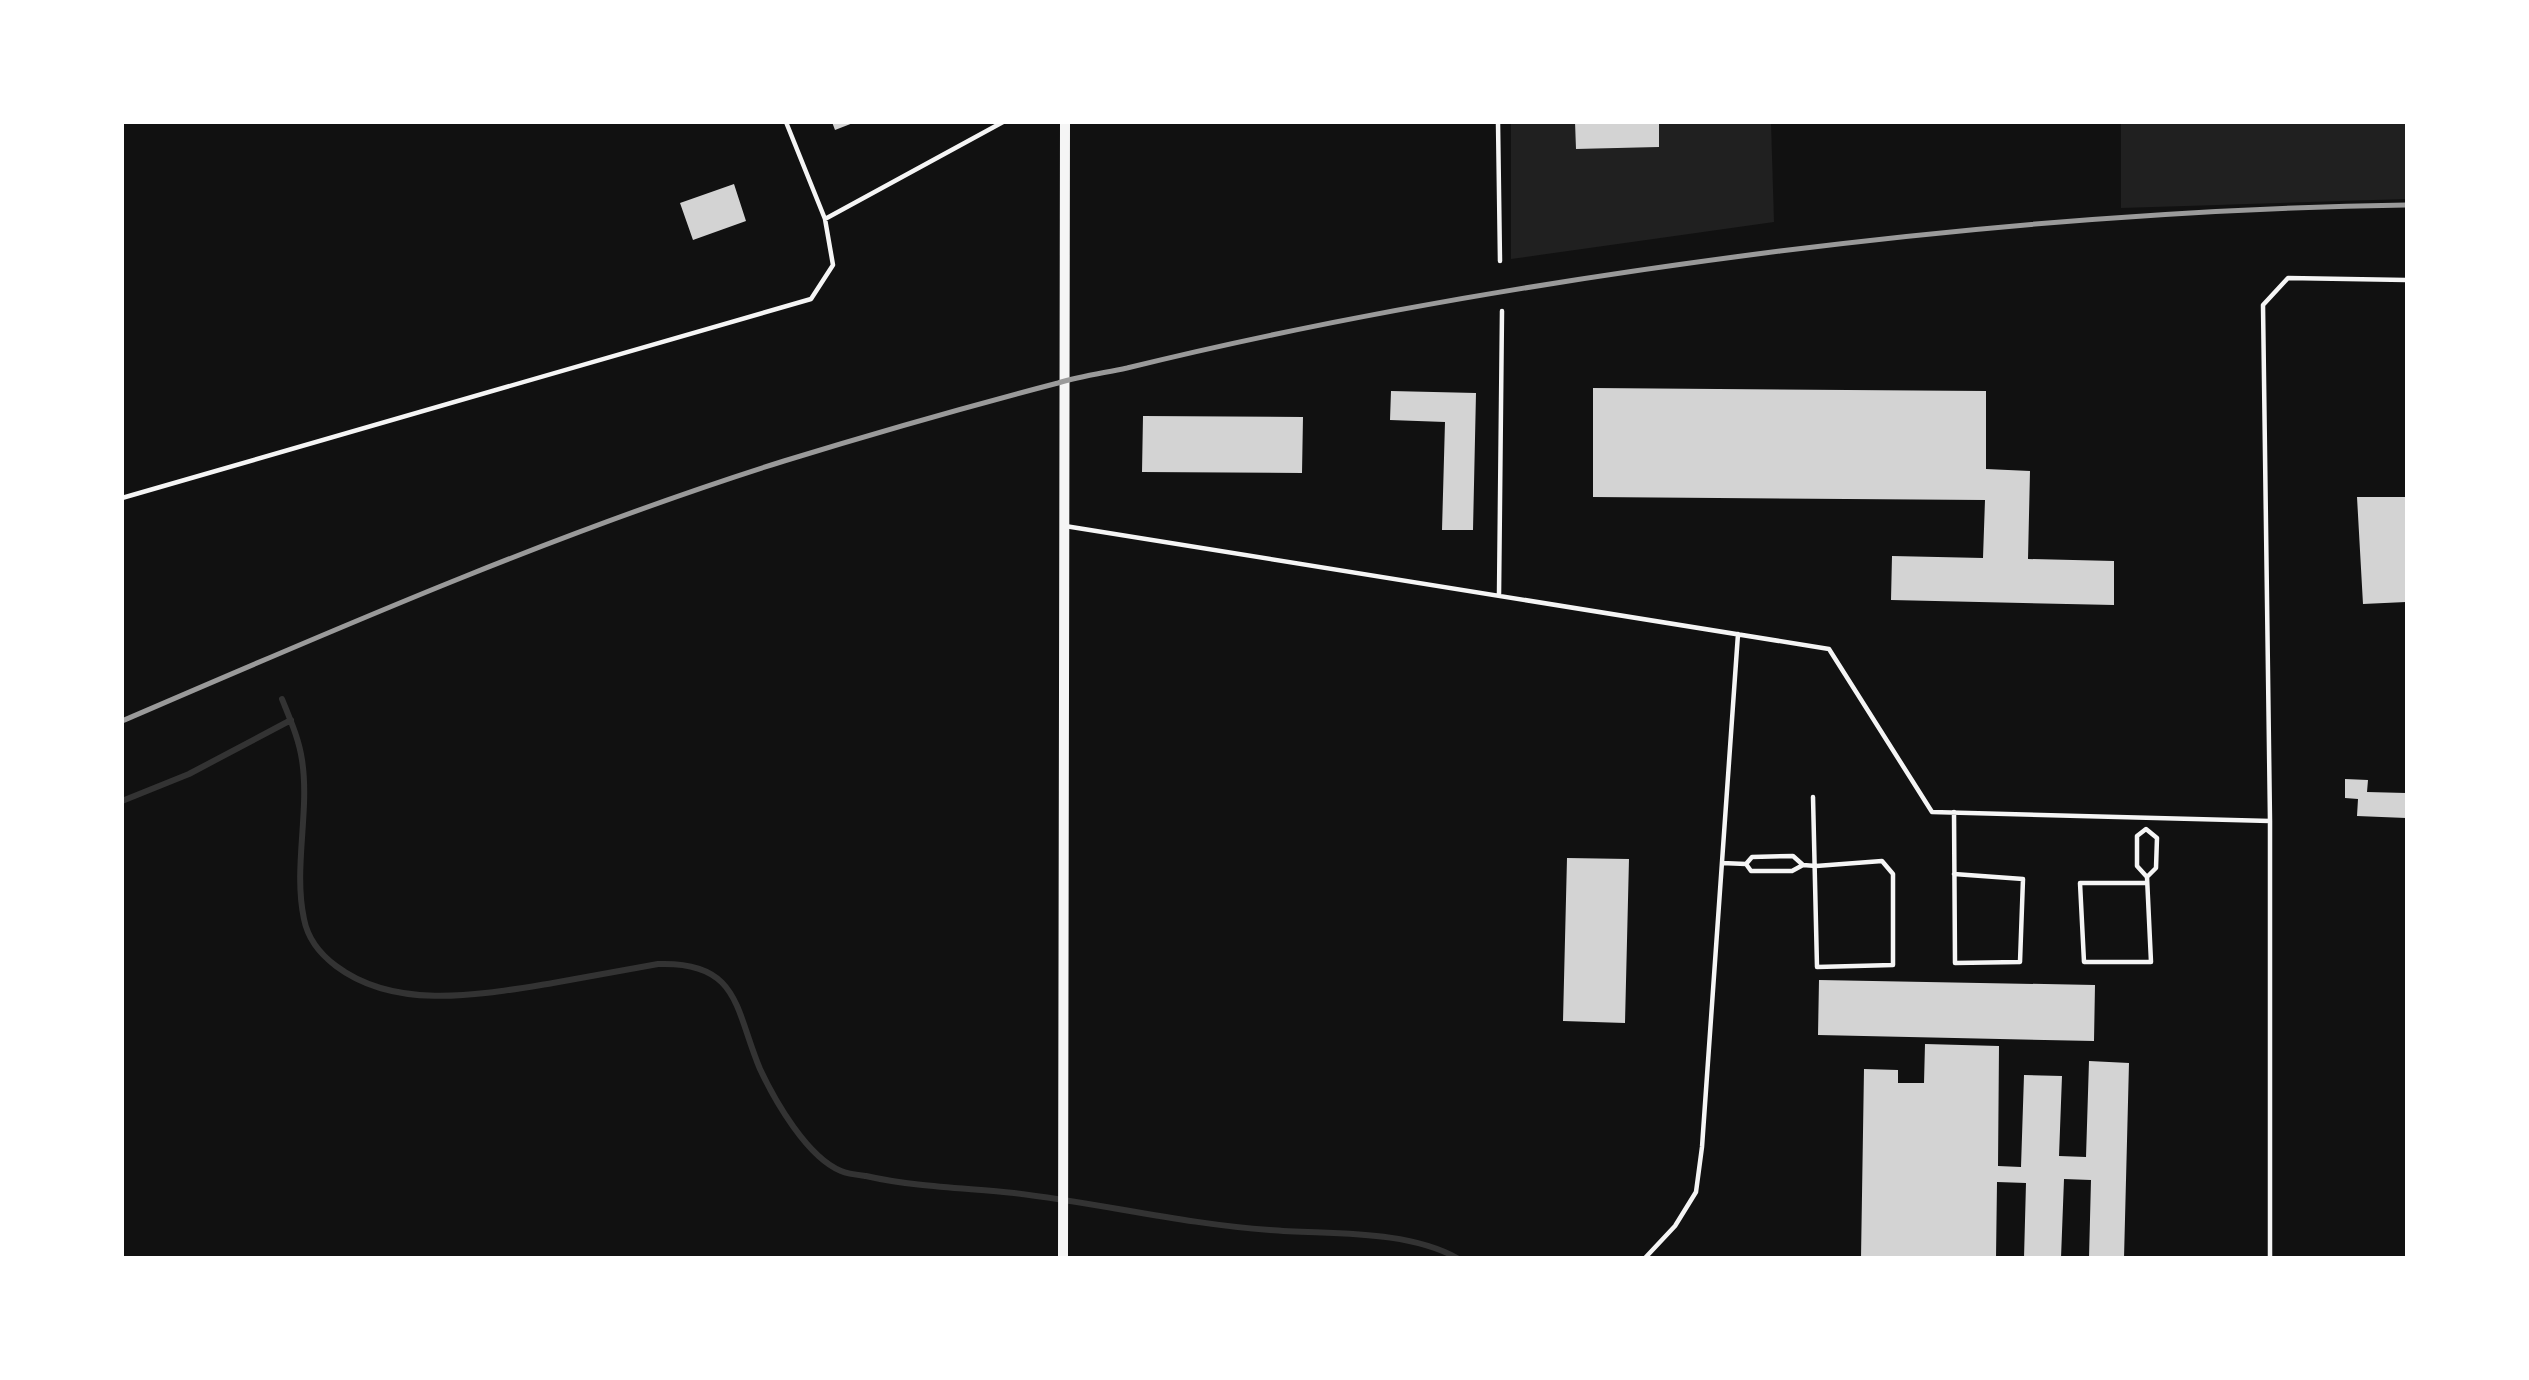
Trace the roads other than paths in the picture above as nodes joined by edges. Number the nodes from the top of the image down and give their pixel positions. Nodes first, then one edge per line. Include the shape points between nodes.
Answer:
1 (786, 122) edge
2 (1003, 122) edge
3 (1065, 122) edge
4 (1498, 122) edge
5 (825, 219) junction
6 (1500, 261) dead end
7 (2406, 280) edge
8 (1502, 311) dead end
9 (122, 498) edge
10 (1064, 526) junction
11 (1499, 596) junction
12 (1738, 635) junction
13 (1813, 797) dead end
14 (1954, 812) junction
15 (2145, 817) junction
16 (2270, 821) junction
17 (2146, 829) junction
18 (1722, 863) junction
19 (1745, 864) junction
20 (1803, 865) junction
21 (1816, 866) junction
22 (1954, 874) junction
23 (2147, 880) junction
24 (1063, 1258) edge
25 (1645, 1258) edge
26 (2270, 1258) edge

1 - 5 lane
2 - 5 lane
3 - 10 street
4 - 6 lane
5 - 9 lane via 833,265 811,299
7 - 16 lane via 2288,278 2263,305
8 - 11 lane
10 - 11 lane
10 - 24 street
11 - 12 lane
12 - 14 lane via 1829,649 1932,812
12 - 18 lane
13 - 21 lane
14 - 15 lane
14 - 22 lane
15 - 16 lane
15 - 17 lane
16 - 26 lane
17 - 23 lane via 2137,836 2137,866
17 - 23 lane via 2157,838 2156,868
18 - 19 lane
18 - 25 lane via 1696,1192 1675,1226
19 - 20 lane via 1751,871 1792,871
19 - 20 lane via 1752,857 1793,856
20 - 21 lane
21 - 21 lane via 1882,861 1894,874 1893,965 1817,967
22 - 22 lane via 1955,963 2020,962 2023,879
23 - 23 lane via 2151,962 2084,962 2080,883

